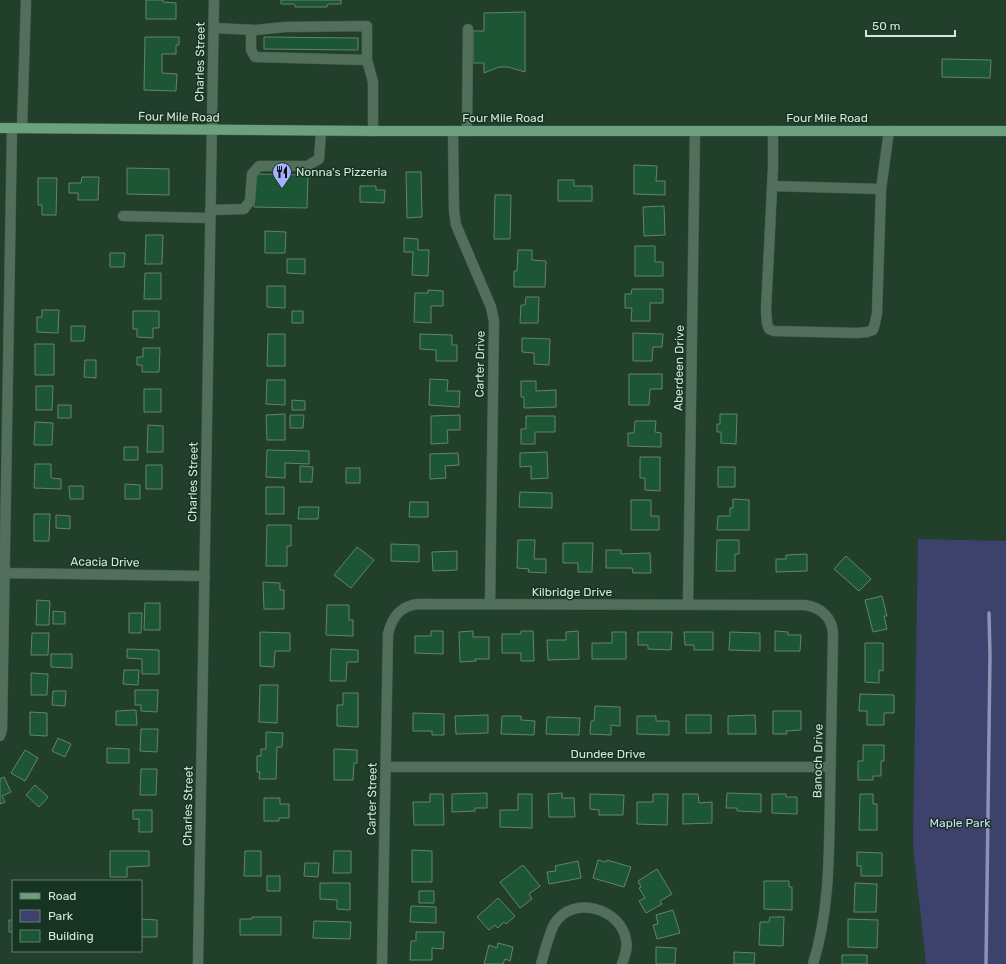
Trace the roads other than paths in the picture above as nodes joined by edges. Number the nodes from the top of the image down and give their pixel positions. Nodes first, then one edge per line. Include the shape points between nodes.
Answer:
1 (26, 0) edge
2 (214, 0) edge
3 (214, 28) junction
4 (468, 29) dead end
5 (251, 30) junction
6 (367, 60) junction
7 (0, 128) edge
8 (17, 128) junction
9 (211, 130) junction
10 (321, 131) junction
11 (373, 131) junction
12 (453, 131) junction
13 (467, 131) junction
14 (773, 131) junction
15 (889, 131) junction
16 (1006, 131) edge
17 (695, 132) junction
18 (772, 186) junction
19 (881, 189) junction
20 (210, 214) junction
21 (124, 216) dead end
22 (4, 573) junction
23 (205, 576) junction
24 (490, 604) junction
25 (688, 605) junction
26 (773, 605) joint
27 (388, 634) joint
28 (0, 736) edge
29 (386, 767) junction
30 (831, 767) junction
31 (198, 964) edge
32 (382, 964) edge
33 (541, 964) edge
34 (622, 964) edge
35 (813, 964) edge

1 - 8 street
2 - 3 street, Charles Street
3 - 5 street
3 - 9 street, Charles Street
4 - 13 street
5 - 6 street via 251,50 255,56 262,58
5 - 6 street via 367,26
6 - 11 street via 373,82
7 - 8 main road, Four Mile Road
8 - 9 main road, Four Mile Road
8 - 22 street
9 - 10 main road, Four Mile Road
9 - 20 street, Charles Street
10 - 11 main road, Four Mile Road
10 - 20 street via 319,159 307,166 259,166 252,174 250,201 244,209
11 - 12 main road, Four Mile Road
12 - 13 main road, Four Mile Road
12 - 24 street, Carter Drive via 456,225 491,307 494,321
13 - 17 main road, Four Mile Road
14 - 15 main road, Four Mile Road
14 - 17 main road, Four Mile Road
14 - 18 street
15 - 16 main road, Four Mile Road
15 - 19 street
17 - 25 street, Aberdeen Drive
18 - 19 street
18 - 19 street via 766,310 769,329 774,331 858,333 873,330 877,313
20 - 21 street
20 - 23 street, Charles Street
22 - 23 street, Acacia Drive
22 - 28 street
23 - 31 street, Charles Street
24 - 25 street, Kilbridge Drive
24 - 27 street, Kilbridge Drive via 415,605 399,612 390,623
25 - 26 street, Kilbridge Drive
26 - 30 street, Banoch Drive via 811,606 821,610 830,621 833,635
27 - 29 street, Carter Street
29 - 30 street, Dundee Drive
29 - 32 street, Carter Street
30 - 35 street, Banoch Drive via 830,848 825,906
33 - 34 street via 554,923 564,912 575,908 596,908 614,917 623,930 626,948

